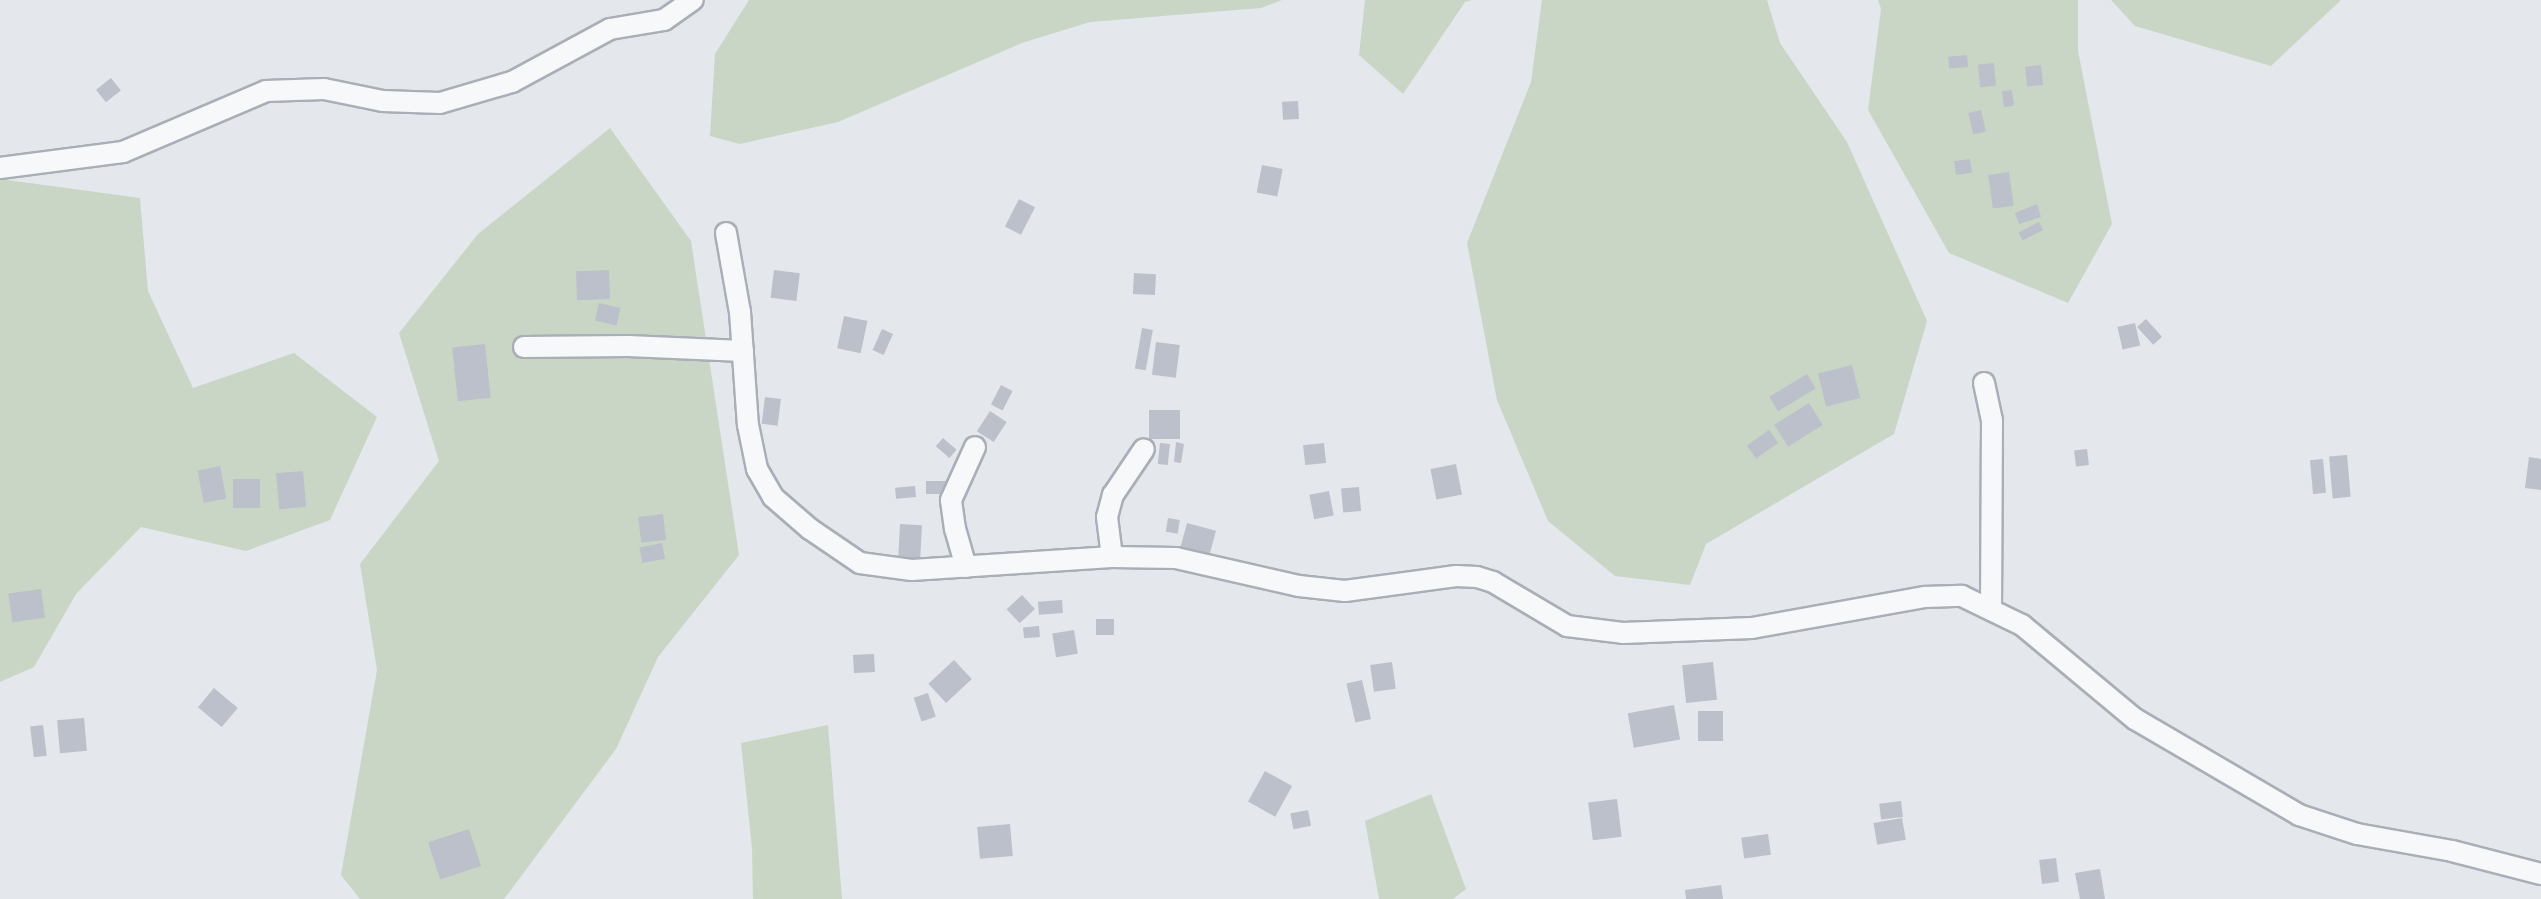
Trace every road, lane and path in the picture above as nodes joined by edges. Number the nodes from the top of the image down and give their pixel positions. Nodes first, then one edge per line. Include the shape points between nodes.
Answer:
1 (693, 0) edge
2 (0, 168) edge
3 (726, 233) dead end
4 (524, 347) dead end
5 (743, 351) junction
6 (1984, 383) dead end
7 (975, 447) dead end
8 (1144, 449) dead end
9 (1112, 557) junction
10 (966, 567) junction
11 (1991, 610) junction
12 (2541, 874) edge

1 - 2 street via 664,20 610,29 512,82 440,103 383,101 324,89 266,91 123,152
3 - 5 street
4 - 5 street
5 - 10 street via 751,440 757,469 773,497 860,563 912,570
6 - 11 street via 1992,420
7 - 10 street via 951,500
8 - 9 street via 1113,495 1107,517
9 - 10 street
9 - 11 street via 1176,558 1345,591 1477,577 1567,626 1623,633 1752,628 1925,597 1962,596
11 - 12 street via 2022,625 2135,719 2299,815 2357,834

